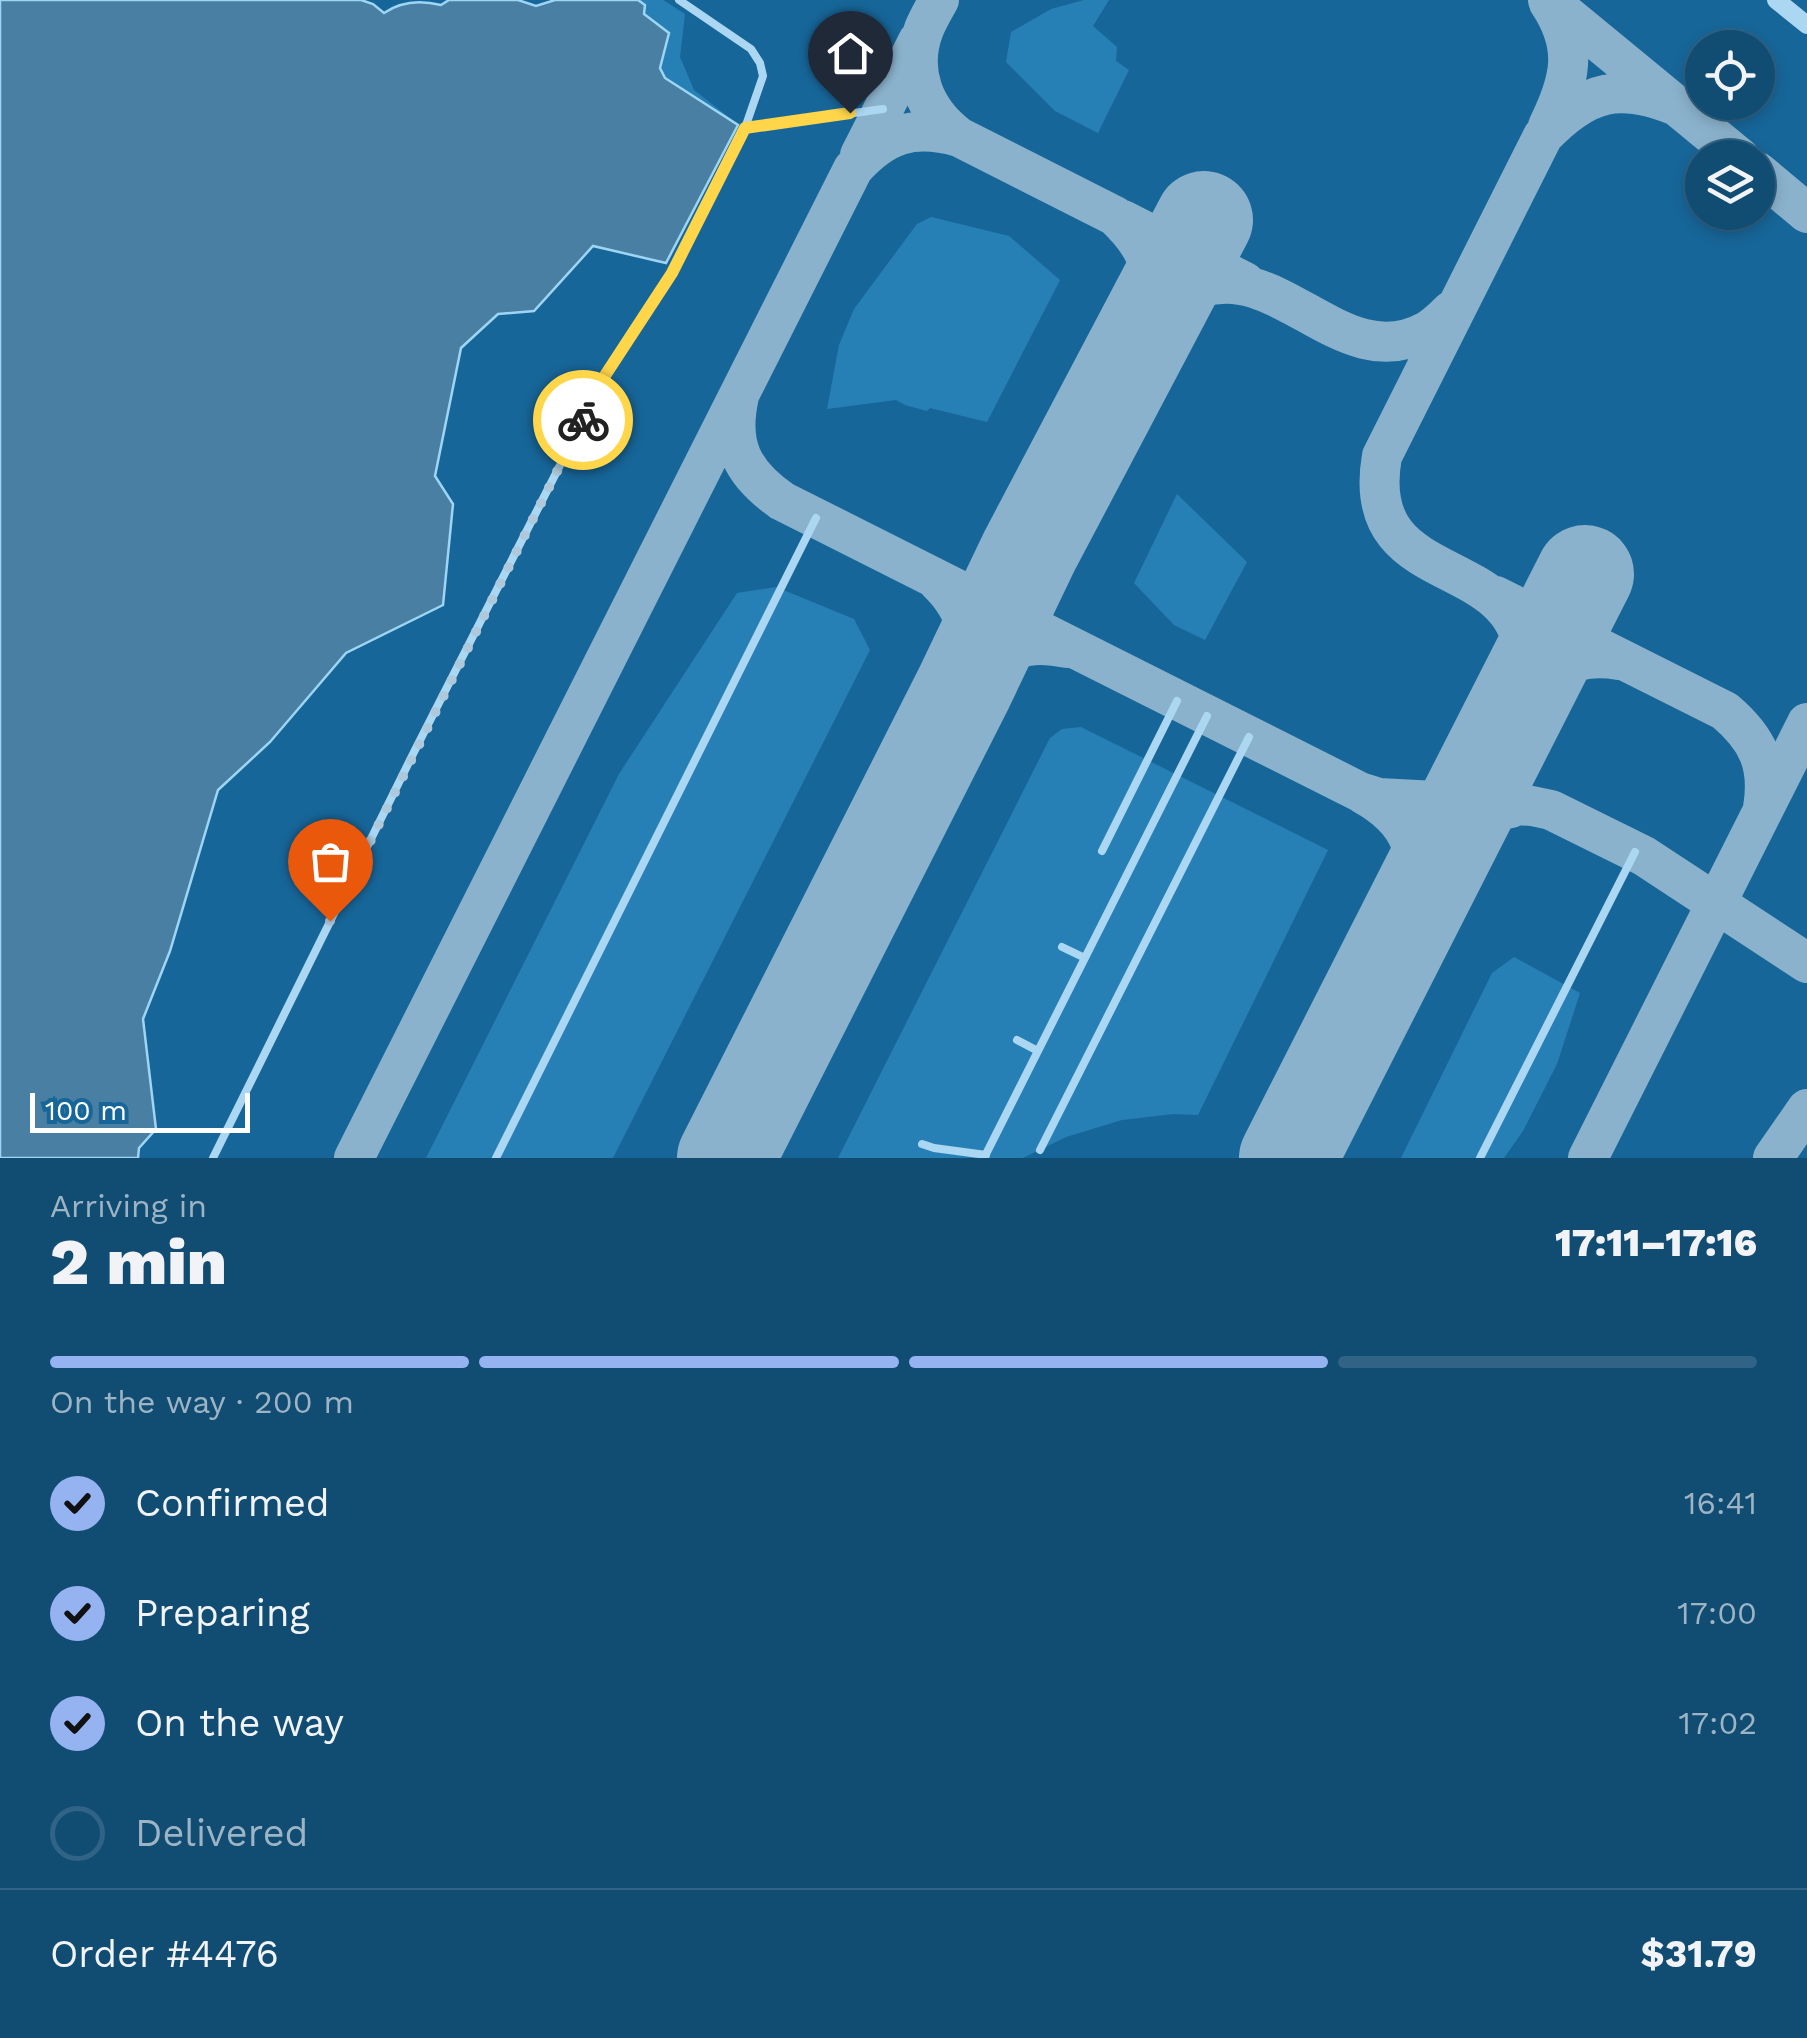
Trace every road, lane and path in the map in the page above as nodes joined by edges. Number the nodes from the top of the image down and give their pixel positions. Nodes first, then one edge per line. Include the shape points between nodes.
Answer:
1 (678, 0) edge
2 (698, 0) edge
3 (1776, 0) edge
4 (693, 10) junction
5 (1807, 25) edge
6 (883, 109) dead end
7 (745, 128) junction
8 (816, 518) dead end
9 (1177, 701) dead end
10 (1207, 716) dead end
11 (1249, 737) dead end
12 (1102, 851) dead end
13 (1635, 852) dead end
14 (1062, 947) dead end
15 (1084, 958) junction
16 (1016, 1040) dead end
17 (1038, 1051) junction
18 (922, 1144) dead end
19 (1040, 1150) dead end
20 (985, 1156) edge
21 (212, 1158) edge
22 (496, 1158) edge
23 (1480, 1158) edge

1 - 4 lane
2 - 4 lane
3 - 5 street
4 - 7 lane via 760,63
6 - 7 lane
7 - 21 lane via 672,273 606,374
8 - 22 lane
9 - 12 lane
10 - 15 lane
11 - 19 lane
13 - 23 lane
14 - 15 lane
15 - 17 lane
16 - 17 lane
17 - 20 lane
18 - 20 lane

